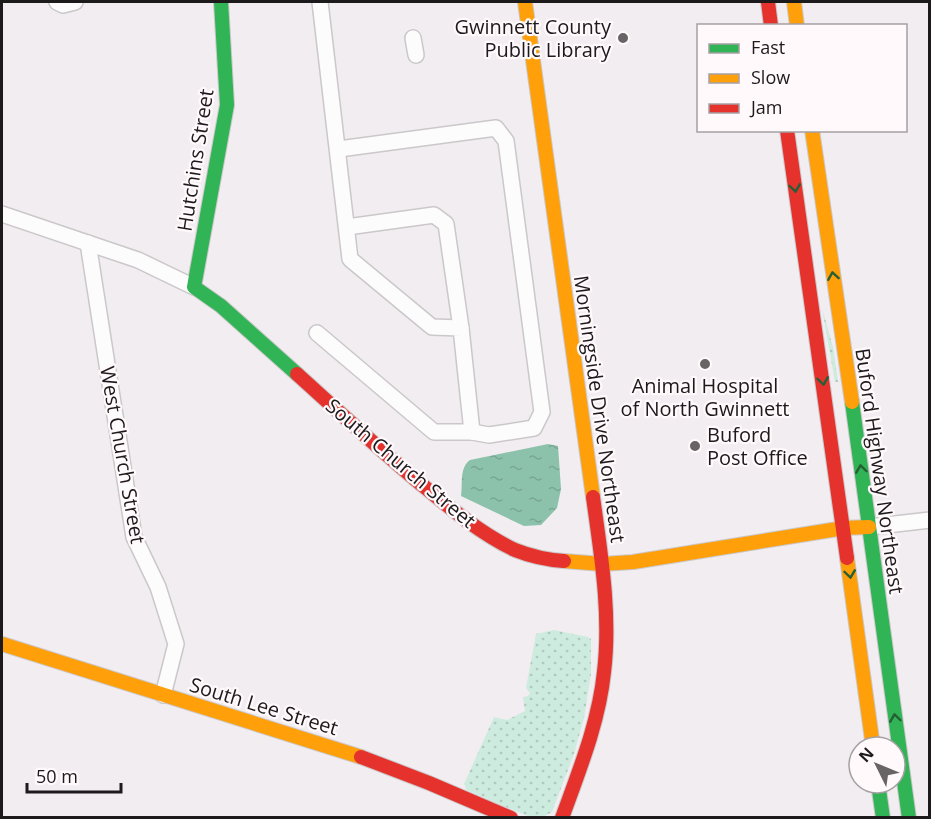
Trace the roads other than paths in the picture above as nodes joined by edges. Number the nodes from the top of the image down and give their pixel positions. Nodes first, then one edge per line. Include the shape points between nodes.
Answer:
1 (57, 2) edge
2 (75, 2) edge
3 (221, 2) edge
4 (320, 2) edge
5 (525, 2) edge
6 (768, 2) edge
7 (794, 2) edge
8 (771, 24) edge
9 (797, 24) edge
10 (413, 38) dead end
11 (416, 55) dead end
12 (787, 132) edge
13 (812, 132) edge
14 (339, 149) junction
15 (2, 214) edge
16 (347, 227) junction
17 (88, 243) junction
18 (194, 287) junction
19 (461, 328) junction
20 (317, 333) dead end
21 (472, 432) junction
22 (930, 520) edge
23 (869, 527) junction
24 (844, 528) junction
25 (602, 564) junction
26 (2, 644) edge
27 (163, 695) junction
28 (871, 735) edge
29 (880, 795) edge
30 (511, 818) edge
31 (562, 818) edge
32 (883, 818) edge
33 (909, 818) edge

1 - 2 street
3 - 18 street, Hutchins Street via 227,105
4 - 14 street
5 - 25 street, Morningside Drive Northeast
6 - 8 street
7 - 9 street
10 - 11 street
12 -> 24 street
23 -> 13 street, Buford Highway Northeast
14 - 16 street
14 - 21 street via 496,128 506,141 542,412 534,428 489,435
15 - 17 street, South Church Street
16 - 19 street via 351,259 432,327
16 - 19 street via 434,215 446,224
17 - 18 street, South Church Street via 138,260
17 - 27 street, West Church Street via 134,537 158,587 176,644
18 - 25 street, South Church Street via 221,306 399,466 481,530 516,550 553,560
19 - 21 street
20 - 21 street via 434,432
22 - 23 street
23 - 24 street, South Church Street
33 -> 23 street, Buford Highway Northeast
24 - 25 street, South Church Street
24 -> 28 street
25 - 31 street, Morningside Drive Northeast via 606,652 599,707
26 - 27 street, South Lee Street
27 - 30 street, South Lee Street via 355,755
29 - 32 street

